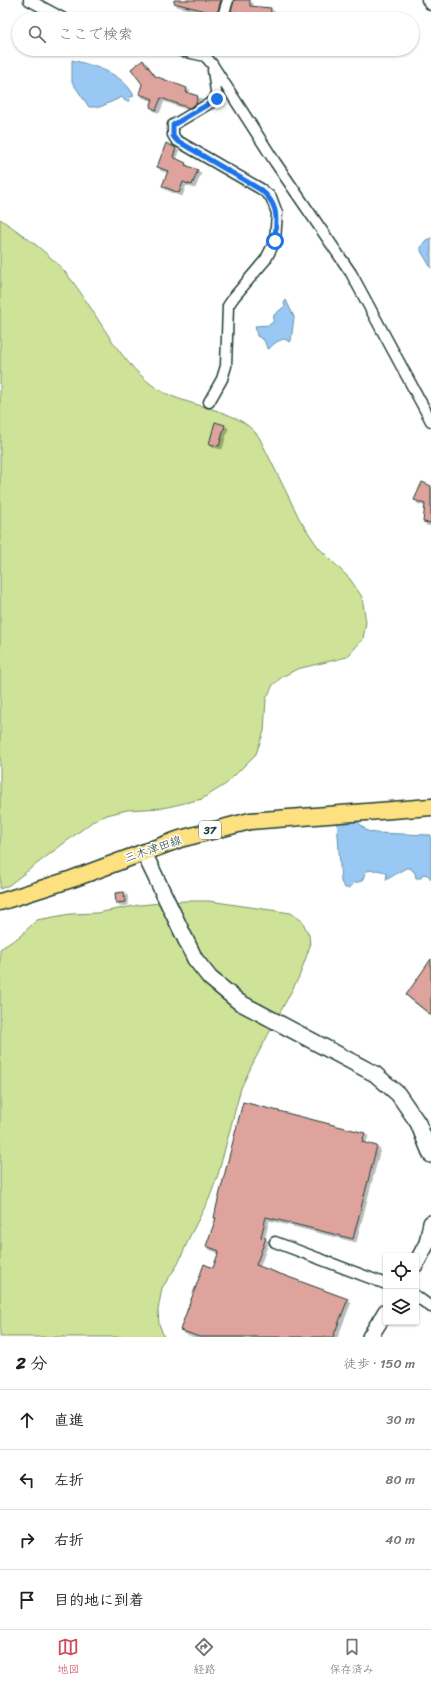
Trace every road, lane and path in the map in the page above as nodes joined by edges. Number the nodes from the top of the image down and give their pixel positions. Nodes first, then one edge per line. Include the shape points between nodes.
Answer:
1 (29, 0) edge
2 (228, 0) edge
3 (427, 0) edge
4 (431, 5) edge
5 (51, 12) edge
6 (224, 12) edge
7 (209, 56) edge
8 (212, 64) junction
9 (209, 402) dead end
10 (431, 421) edge
11 (431, 807) edge
12 (144, 853) junction
13 (0, 902) edge
14 (431, 1155) edge
15 (431, 1223) edge
16 (275, 1242) dead end
17 (419, 1259) edge
18 (383, 1283) edge
19 (419, 1298) edge
20 (431, 1307) edge
21 (383, 1316) edge
22 (370, 1337) edge

1 - 5 street
2 - 6 street
3 - 4 street
7 - 8 street
8 - 9 street via 217,99 173,125 173,136 261,190 270,197 277,213 275,241 266,259 228,306 226,366
8 - 10 street via 351,273
11 - 12 main road, 三木津田線 / 37 via 250,821 180,839
12 - 13 main road, 三木津田線 / 37
12 - 14 street via 195,958 210,978 239,1002 375,1074 398,1094 418,1123
15 - 17 street via 427,1244
16 - 18 street
19 - 20 street
21 - 22 street

